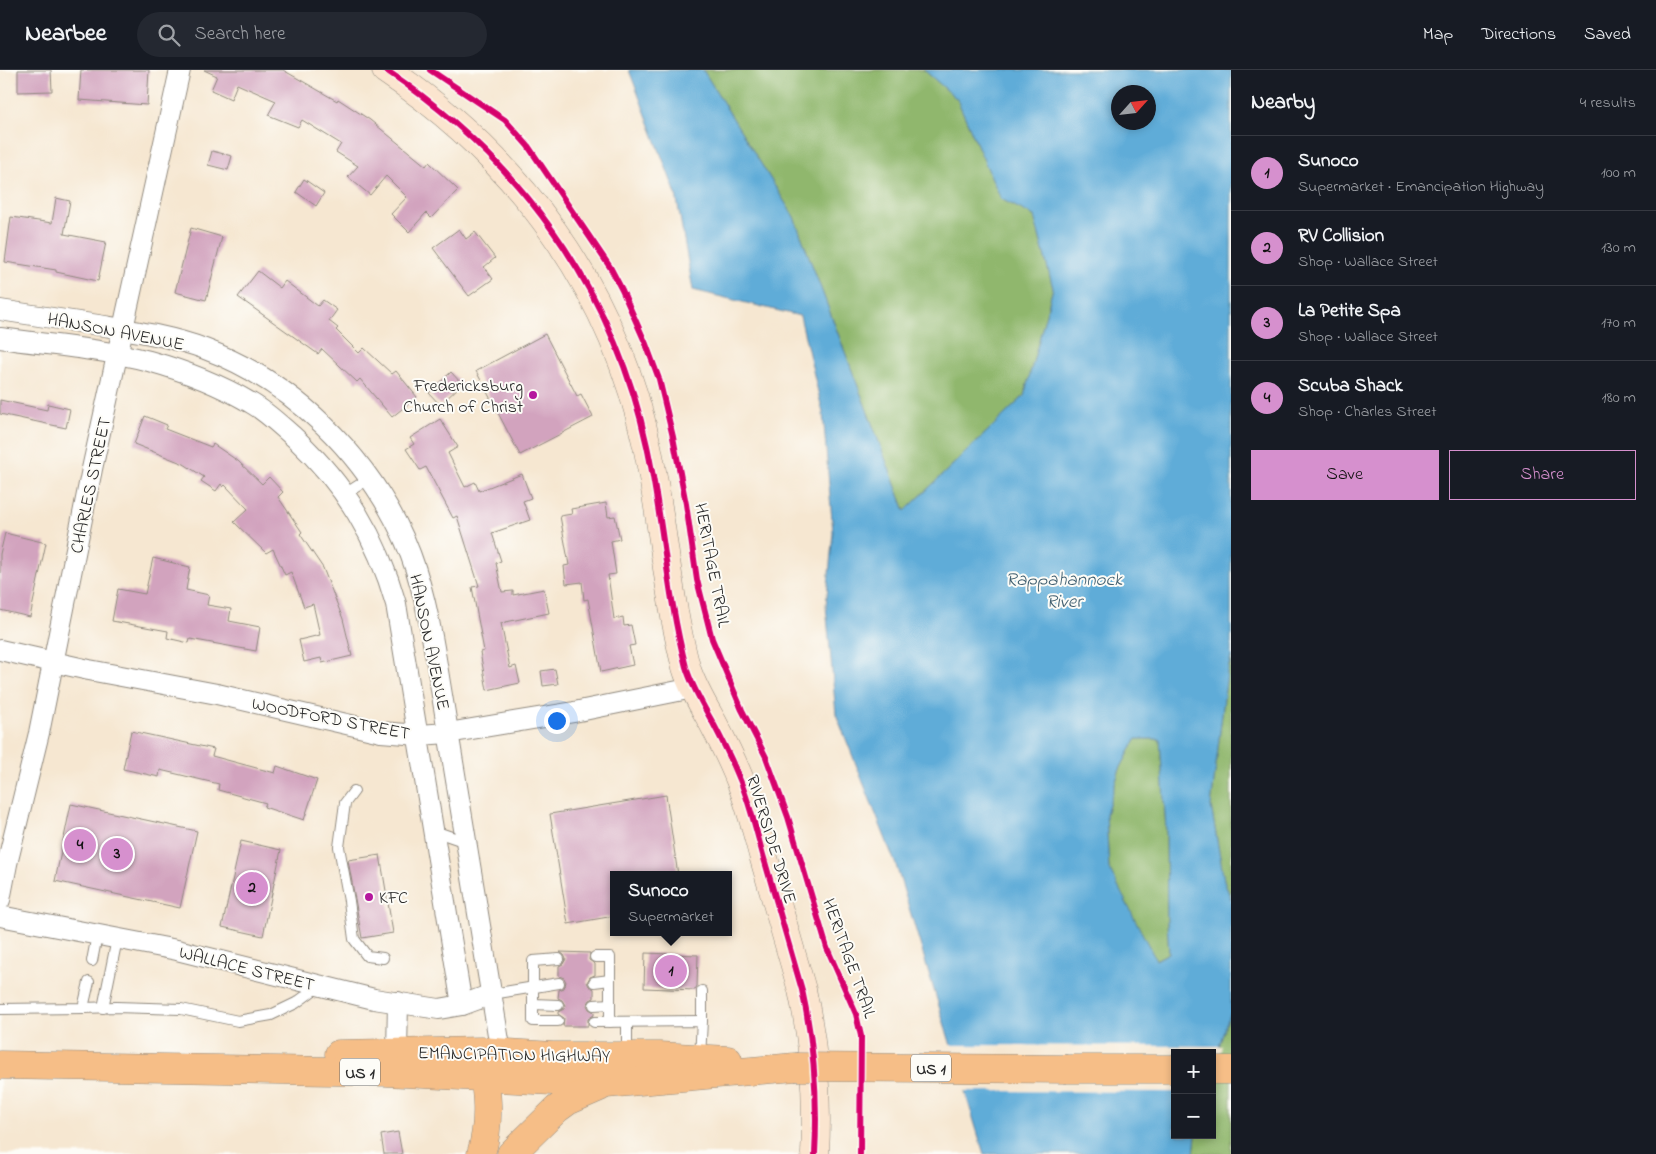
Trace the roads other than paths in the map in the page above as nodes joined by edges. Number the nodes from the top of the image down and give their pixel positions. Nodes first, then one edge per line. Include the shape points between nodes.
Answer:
1 (180, 70) edge
2 (386, 70) edge
3 (0, 310) edge
4 (123, 329) junction
5 (0, 338) edge
6 (117, 355) junction
7 (370, 478) junction
8 (345, 494) junction
9 (0, 650) edge
10 (53, 662) junction
11 (693, 688) junction
12 (448, 733) junction
13 (418, 735) junction
14 (354, 791) dead end
15 (434, 831) junction
16 (466, 842) junction
17 (0, 900) edge
18 (0, 916) edge
19 (97, 935) junction
20 (117, 939) junction
21 (383, 958) dead end
22 (559, 958) dead end
23 (595, 958) dead end
24 (92, 961) dead end
25 (610, 980) junction
26 (89, 982) dead end
27 (594, 982) dead end
28 (559, 983) dead end
29 (320, 986) junction
30 (532, 988) junction
31 (702, 991) dead end
32 (492, 994) junction
33 (398, 1002) junction
34 (533, 1004) junction
35 (610, 1004) junction
36 (462, 1005) junction
37 (558, 1005) dead end
38 (594, 1005) dead end
39 (83, 1008) junction
40 (103, 1008) junction
41 (0, 1009) edge
42 (558, 1021) dead end
43 (702, 1021) junction
44 (594, 1022) dead end
45 (610, 1022) junction
46 (627, 1022) junction
47 (397, 1052) junction
48 (491, 1052) junction
49 (627, 1056) junction
50 (700, 1058) junction
51 (0, 1065) edge
52 (794, 1067) junction
53 (234, 1070) junction
54 (1171, 1070) edge
55 (1216, 1070) edge
56 (1231, 1070) edge
57 (484, 1078) junction
58 (606, 1084) junction
59 (481, 1154) edge
60 (511, 1154) edge
61 (815, 1154) edge

1 - 4 street, CHARLES STREET
2 - 11 street, RIVERSIDE DRIVE via 447,116 517,184 551,226 604,316 639,409 660,511 678,635
3 - 4 street, HANSON AVENUE
4 - 6 street, CHARLES STREET
4 - 7 street, HANSON AVENUE via 203,348 267,381 311,413
5 - 6 street, HANSON AVENUE
6 - 8 street, HANSON AVENUE via 155,363 209,381 252,404 303,446
6 - 10 street, CHARLES STREET
7 - 8 lane
7 - 12 street, HANSON AVENUE via 405,542 420,585 432,634
8 - 13 street, HANSON AVENUE via 369,532 390,584 401,626
9 - 10 street, WOODFORD STREET
10 - 13 street, WOODFORD STREET via 217,694 381,732
10 - 17 street, CHARLES STREET
11 - 12 street, WOODFORD STREET via 577,712
11 - 61 street, RIVERSIDE DRIVE via 740,781 806,1007 816,1092
12 - 13 street, WOODFORD STREET
12 - 16 street, HANSON AVENUE
13 - 15 street, HANSON AVENUE
14 - 21 lane via 345,803 339,847 354,940 367,956
15 - 16 lane
15 - 36 street, HANSON AVENUE
16 - 32 street, HANSON AVENUE
18 - 19 street, WALLACE STREET
19 - 20 street, WALLACE STREET
19 - 24 lane
20 - 29 street, WALLACE STREET via 177,950
20 - 40 lane
22 - 30 lane via 533,961
23 - 25 lane via 610,957
25 - 27 lane
25 - 35 lane
26 - 39 lane
28 - 30 lane
29 - 33 street, WALLACE STREET
29 - 40 lane via 271,1015 238,1021 181,1009
30 - 32 lane
30 - 34 lane
31 - 43 lane
32 - 36 street, WALLACE STREET
32 - 48 street, HANSON AVENUE
33 - 36 street, WALLACE STREET via 440,1009
33 - 47 street
34 - 37 lane
34 - 42 lane via 533,1021
35 - 38 lane
35 - 45 lane
39 - 40 lane
39 - 41 lane
43 - 46 lane
43 - 50 lane
44 - 45 lane
45 - 46 lane
46 - 49 lane
47 - 48 main road, EMANCIPATION HIGHWAY / US 1
47 - 53 main road, EMANCIPATION HIGHWAY / US 1 via 319,1054
48 - 49 main road, EMANCIPATION HIGHWAY / US 1
48 - 57 main road, HANSON AVENUE
49 - 50 main road, EMANCIPATION HIGHWAY / US 1
50 - 52 main road, EMANCIPATION HIGHWAY / US 1
51 - 53 main road, EMANCIPATION HIGHWAY / US 1
52 - 54 main road, EMANCIPATION HIGHWAY / US 1, bridge
52 - 58 main road, EMANCIPATION HIGHWAY / US 1
53 - 57 main road, EMANCIPATION HIGHWAY / US 1 via 386,1072
55 - 56 main road
57 - 58 main road, EMANCIPATION HIGHWAY / US 1
57 - 59 main road, HANSON AVENUE via 488,1119
58 - 60 main road via 563,1105

